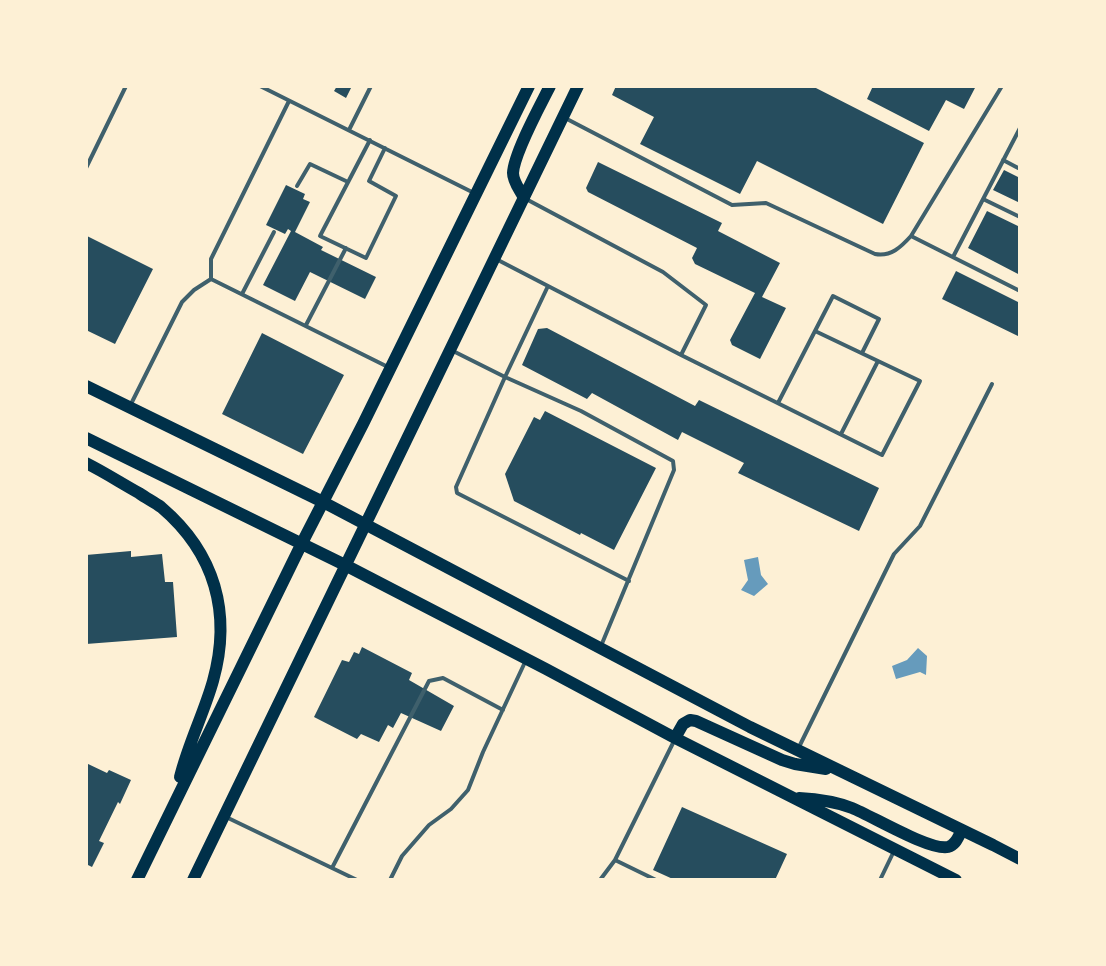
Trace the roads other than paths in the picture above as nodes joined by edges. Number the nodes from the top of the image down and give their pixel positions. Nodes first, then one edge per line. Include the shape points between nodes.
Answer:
1 (126, 86) edge
2 (260, 86) edge
3 (371, 86) edge
4 (529, 86) edge
5 (550, 86) edge
6 (578, 86) edge
7 (1002, 86) edge
8 (290, 101) junction
9 (564, 117) junction
10 (1020, 128) edge
11 (349, 130) junction
12 (370, 140) junction
13 (385, 148) junction
14 (1003, 160) junction
15 (86, 168) edge
16 (1020, 169) edge
17 (348, 182) junction
18 (297, 186) dead end
19 (476, 194) junction
20 (524, 198) junction
21 (983, 199) junction
22 (1020, 217) edge
23 (274, 232) dead end
24 (911, 236) junction
25 (346, 248) junction
26 (953, 257) junction
27 (495, 258) junction
28 (211, 279) junction
29 (548, 286) junction
30 (1020, 291) edge
31 (242, 294) junction
32 (306, 325) junction
33 (815, 331) junction
34 (450, 350) junction
35 (862, 353) junction
36 (682, 355) junction
37 (878, 361) junction
38 (390, 368) junction
39 (505, 376) junction
40 (992, 384) dead end
41 (86, 386) edge
42 (778, 403) junction
43 (130, 408) junction
44 (841, 434) junction
45 (86, 438) edge
46 (86, 463) edge
47 (323, 502) junction
48 (365, 524) junction
49 (301, 545) junction
50 (345, 565) junction
51 (629, 581) junction
52 (600, 648) junction
53 (526, 659) junction
54 (503, 710) junction
55 (675, 738) junction
56 (797, 752) junction
57 (836, 770) junction
58 (793, 798) junction
59 (172, 807) junction
60 (224, 816) junction
61 (962, 830) junction
62 (895, 849) junction
63 (147, 858) junction
64 (1020, 859) edge
65 (615, 860) junction
66 (332, 868) junction
67 (137, 880) edge
68 (142, 880) edge
69 (193, 880) edge
70 (358, 880) edge
71 (390, 880) edge
72 (600, 880) edge
73 (656, 880) edge
74 (880, 880) edge
75 (956, 880) edge

1 - 15 lane
2 - 8 lane
3 - 11 lane
4 - 19 main road
5 - 20 main road via 515,160 515,183
6 - 9 main road
7 - 24 lane
8 - 11 lane
8 - 28 lane via 211,259
9 - 20 main road
9 - 24 lane via 732,205 766,203 883,256 902,246
10 - 14 lane
11 - 12 lane
12 - 13 lane
12 - 17 lane
13 - 19 lane
13 - 25 lane via 369,181 396,196 366,258
14 - 16 lane
14 - 21 lane
17 - 18 lane via 310,164
17 - 25 lane via 320,236
19 - 38 main road
20 - 27 main road
20 - 36 lane via 663,272 706,305
21 - 22 lane
21 - 26 lane
23 - 31 lane
24 - 26 lane
25 - 32 lane
26 - 30 lane
27 - 29 lane
27 - 34 main road
28 - 31 lane
28 - 43 lane via 182,302
29 - 36 lane
29 - 39 lane
31 - 32 lane
32 - 38 lane
33 - 35 lane
33 - 35 lane via 833,296 879,319
33 - 42 lane
34 - 39 lane
34 - 48 main road
35 - 37 lane
36 - 42 lane
37 - 44 lane
37 - 44 lane via 920,381 882,454
38 - 47 main road
39 - 51 lane via 581,411 673,461 674,470
39 - 51 lane via 456,487 457,492
40 - 56 lane via 920,526 894,554
41 - 43 main road
42 - 44 lane
43 - 47 main road
45 - 49 main road
46 - 59 main road via 160,506 179,524 199,550 217,590 221,643 213,681
47 - 48 main road
47 - 49 main road
48 - 50 main road
48 - 52 main road
49 - 50 main road
49 - 59 main road
50 - 53 main road
50 - 60 main road
51 - 52 lane
52 - 56 main road
53 - 54 lane
53 - 55 main road
54 - 66 lane via 444,678 429,681
54 - 71 lane via 468,790 451,809 429,824 402,856
55 - 57 main road via 683,724 696,721 795,764
55 - 58 main road
55 - 65 lane
56 - 57 main road
57 - 61 main road
58 - 61 main road via 817,799 852,808 941,848 955,844
58 - 62 main road
59 - 63 main road
60 - 66 lane
60 - 69 main road
61 - 64 main road
62 - 74 lane
62 - 75 main road
63 - 67 main road
63 - 68 main road
65 - 72 lane
65 - 73 lane
66 - 70 lane

